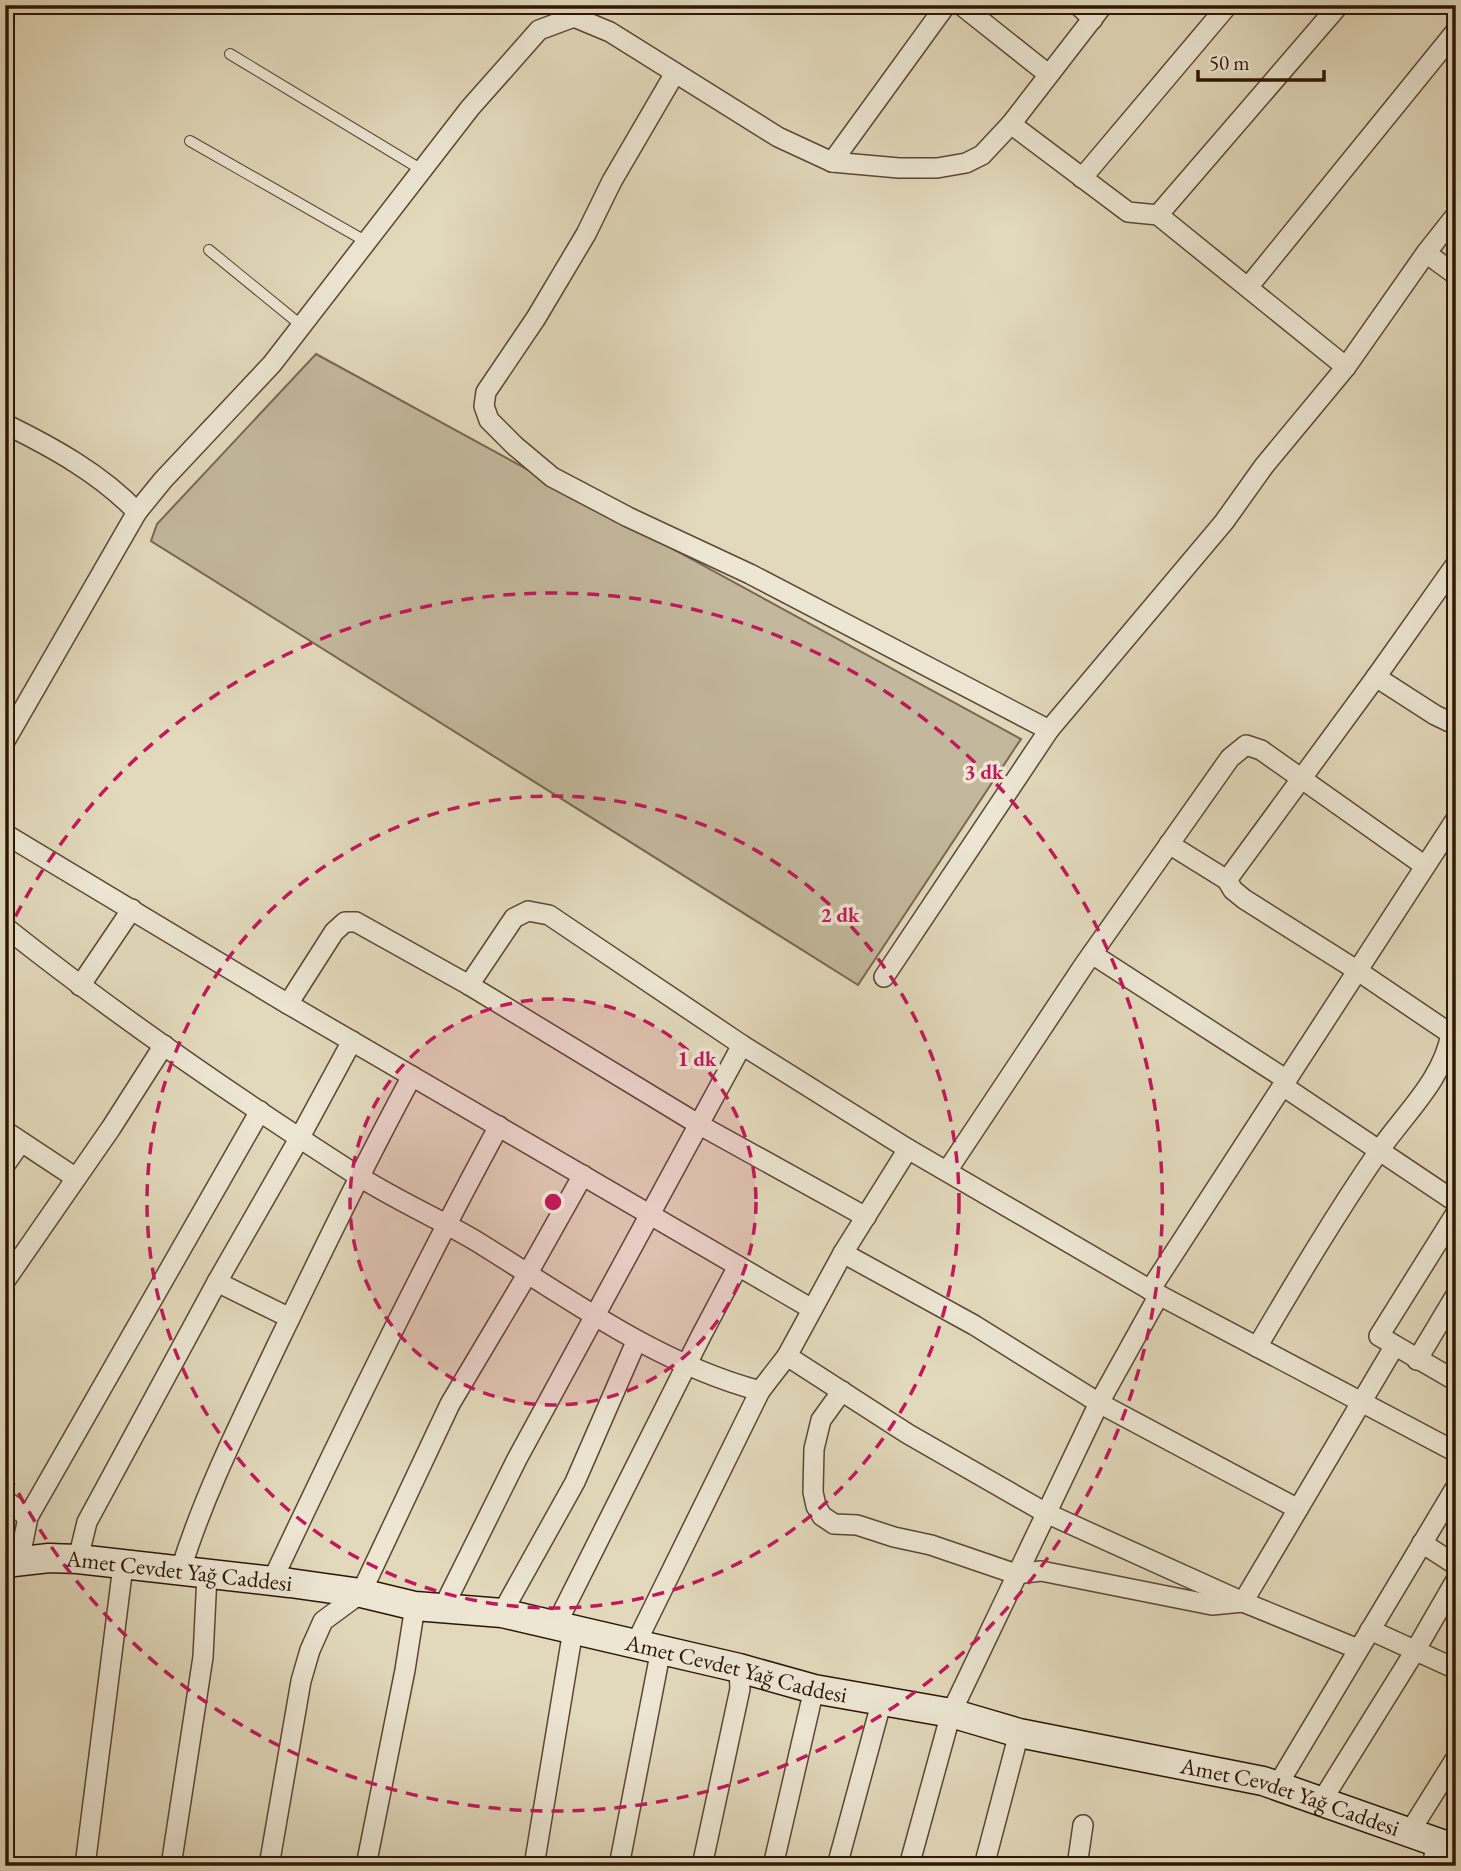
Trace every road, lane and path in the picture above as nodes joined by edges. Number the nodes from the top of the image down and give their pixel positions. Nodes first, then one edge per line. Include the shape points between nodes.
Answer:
1 (946, 5) edge
2 (961, 5) edge
3 (1078, 5) edge
4 (1228, 5) edge
5 (1339, 5) edge
6 (1098, 12) edge
7 (1456, 31) edge
8 (230, 54) dead end
9 (675, 73) junction
10 (1048, 74) junction
11 (1011, 124) junction
12 (190, 141) dead end
13 (832, 162) junction
14 (422, 170) junction
15 (1082, 177) junction
16 (1158, 215) junction
17 (1456, 215) edge
18 (366, 242) junction
19 (209, 250) dead end
20 (1426, 253) junction
21 (1456, 275) edge
22 (1249, 286) junction
23 (302, 326) junction
24 (1346, 367) junction
25 (5, 424) edge
26 (137, 512) junction
27 (1456, 564) edge
28 (1376, 677) junction
29 (1456, 725) edge
30 (1049, 730) junction
31 (5, 741) edge
32 (1302, 779) junction
33 (1456, 819) edge
34 (5, 834) edge
35 (1169, 844) junction
36 (1425, 866) junction
37 (1227, 880) junction
38 (132, 909) junction
39 (5, 926) edge
40 (1092, 954) junction
41 (1358, 971) junction
42 (884, 977) dead end
43 (469, 985) junction
44 (80, 986) junction
45 (288, 1004) junction
46 (1454, 1033) edge
47 (352, 1041) junction
48 (164, 1045) junction
49 (742, 1045) junction
50 (412, 1076) junction
51 (1285, 1083) junction
52 (260, 1111) junction
53 (698, 1124) junction
54 (499, 1126) junction
55 (13, 1136) edge
56 (300, 1137) junction
57 (908, 1149) junction
58 (1380, 1150) junction
59 (5, 1165) edge
60 (947, 1171) junction
61 (583, 1175) junction
62 (358, 1176) junction
63 (76, 1178) junction
64 (1456, 1202) edge
65 (1456, 1213) edge
66 (652, 1215) junction
67 (866, 1217) junction
68 (446, 1223) junction
69 (843, 1253) junction
70 (738, 1266) junction
71 (528, 1273) junction
72 (5, 1282) edge
73 (217, 1282) junction
74 (1155, 1293) junction
75 (1456, 1295) edge
76 (812, 1309) junction
77 (596, 1316) junction
78 (290, 1318) junction
79 (636, 1342) junction
80 (1257, 1347) junction
81 (1394, 1347) junction
82 (786, 1356) junction
83 (1417, 1360) junction
84 (686, 1366) junction
85 (1456, 1381) edge
86 (761, 1391) junction
87 (842, 1391) junction
88 (1361, 1401) junction
89 (1099, 1403) junction
90 (1456, 1452) edge
91 (1456, 1487) edge
92 (5, 1500) edge
93 (1298, 1509) junction
94 (1046, 1513) junction
95 (28, 1517) junction
96 (1422, 1543) junction
97 (78, 1559) junction
98 (12, 1562) edge
99 (1456, 1565) edge
100 (123, 1566) junction
101 (194, 1573) junction
102 (1016, 1574) junction
103 (1456, 1580) edge
104 (272, 1581) junction
105 (361, 1593) junction
106 (1243, 1602) junction
107 (429, 1607) junction
108 (502, 1614) junction
109 (564, 1628) junction
110 (1370, 1630) junction
111 (649, 1646) junction
112 (1358, 1649) junction
113 (1415, 1651) junction
114 (739, 1668) junction
115 (1456, 1669) edge
116 (814, 1689) junction
117 (882, 1700) junction
118 (951, 1713) junction
119 (1019, 1732) junction
120 (1456, 1758) edge
121 (1277, 1786) junction
122 (1321, 1802) junction
123 (1083, 1825) dead end
124 (1409, 1833) junction
125 (1442, 1852) edge
126 (85, 1866) edge
127 (172, 1866) edge
128 (269, 1866) edge
129 (366, 1866) edge
130 (534, 1866) edge
131 (619, 1866) edge
132 (702, 1866) edge
133 (773, 1866) edge
134 (837, 1866) edge
135 (909, 1866) edge
136 (984, 1866) edge
137 (1077, 1866) edge

1 - 13 street
2 - 10 street
3 - 6 street
4 - 15 street
5 - 16 street
6 - 10 street
7 - 22 street
8 - 14 lane
9 - 13 street via 778,137
9 - 14 street via 610,32 574,17 539,30
9 - 30 street via 586,234 486,392 489,421 552,477
10 - 11 street
11 - 13 street via 982,155 966,163 937,169
11 - 15 street
12 - 18 lane
14 - 18 street
15 - 16 street via 1128,212
16 - 22 street
17 - 20 street
18 - 23 street
19 - 23 lane
20 - 21 street
20 - 24 street
22 - 24 street
23 - 26 street
24 - 30 street via 1185,570
25 - 26 street via 42,442 117,491
26 - 31 street
27 - 28 street
28 - 29 street
28 - 32 street
30 - 42 street
32 - 35 street via 1261,750 1246,745 1230,758
32 - 36 street
32 - 37 street
33 - 36 street
34 - 38 street
35 - 37 street
35 - 40 street
36 - 41 street
37 - 41 street via 1244,899
38 - 44 street
38 - 45 street
39 - 44 street
40 - 51 street
40 - 60 street
41 - 46 street
41 - 51 street
43 - 45 street via 356,922 345,922
43 - 49 street via 514,918 528,911 542,912
43 - 53 street
44 - 48 street
45 - 47 street
46 - 58 street via 1436,1077
47 - 50 street
47 - 56 street
48 - 52 street
48 - 63 street
49 - 53 street
49 - 57 street
50 - 54 street
50 - 62 street
51 - 58 street
51 - 74 street
52 - 56 street
52 - 95 street
53 - 66 street
53 - 67 street
54 - 61 street
54 - 68 street
55 - 59 street
55 - 63 street
56 - 62 street
56 - 73 street
57 - 60 street
57 - 67 street
58 - 64 street
58 - 80 street
60 - 74 street
61 - 66 street
61 - 71 street
62 - 68 street
62 - 78 street
63 - 72 street
65 - 81 street via 1379,1336
66 - 70 street
66 - 77 street
67 - 69 street
68 - 71 street
68 - 104 street
69 - 76 street
69 - 89 street via 974,1325
70 - 76 street
70 - 84 street
71 - 77 street
71 - 105 street via 450,1404
73 - 78 street
73 - 97 street via 87,1522
74 - 80 street
74 - 89 street
75 - 83 street
76 - 82 street
77 - 79 street
77 - 107 street
78 - 101 street via 194,1528
79 - 84 street
79 - 108 street via 575,1482
80 - 88 street
81 - 83 street
81 - 88 street
82 - 86 street
82 - 87 street
83 - 85 street
84 - 86 street
84 - 109 street
86 - 111 street
87 - 94 street
87 - 102 street via 821,1420 814,1449 813,1492 822,1516 834,1524 857,1525 931,1545
88 - 90 street
88 - 93 street
89 - 93 street
89 - 94 street
91 - 96 street
92 - 95 street
93 - 106 street
94 - 102 street
94 - 106 street
95 - 98 street
96 - 99 street
96 - 110 street
97 - 98 street, Amet Cevdet Yağ Caddesi
97 - 100 street, Amet Cevdet Yağ Caddesi
100 - 101 street, Amet Cevdet Yağ Caddesi
100 - 126 street
101 - 104 street, Amet Cevdet Yağ Caddesi
101 - 127 street via 203,1657
102 - 106 street via 1041,1571 1212,1605
102 - 118 street
103 - 113 street
104 - 105 street, Amet Cevdet Yağ Caddesi
105 - 107 street, Amet Cevdet Yağ Caddesi
105 - 128 street via 323,1621 310,1650 300,1681
106 - 112 street
107 - 108 street, Amet Cevdet Yağ Caddesi
107 - 129 street
108 - 109 street, Amet Cevdet Yağ Caddesi
109 - 111 street, Amet Cevdet Yağ Caddesi
109 - 130 street
110 - 112 street
110 - 113 street
111 - 114 street, Amet Cevdet Yağ Caddesi
111 - 131 street
112 - 121 street
113 - 115 street
113 - 122 street
114 - 116 street, Amet Cevdet Yağ Caddesi
114 - 132 street via 740,1689
116 - 117 street, Amet Cevdet Yağ Caddesi
116 - 133 street
117 - 118 street, Amet Cevdet Yağ Caddesi
117 - 134 street
118 - 119 street, Amet Cevdet Yağ Caddesi
118 - 135 street
119 - 121 street, Amet Cevdet Yağ Caddesi
119 - 136 street
120 - 124 street
121 - 122 street, Amet Cevdet Yağ Caddesi
122 - 124 street, Amet Cevdet Yağ Caddesi
123 - 137 street
124 - 125 street, Amet Cevdet Yağ Caddesi

